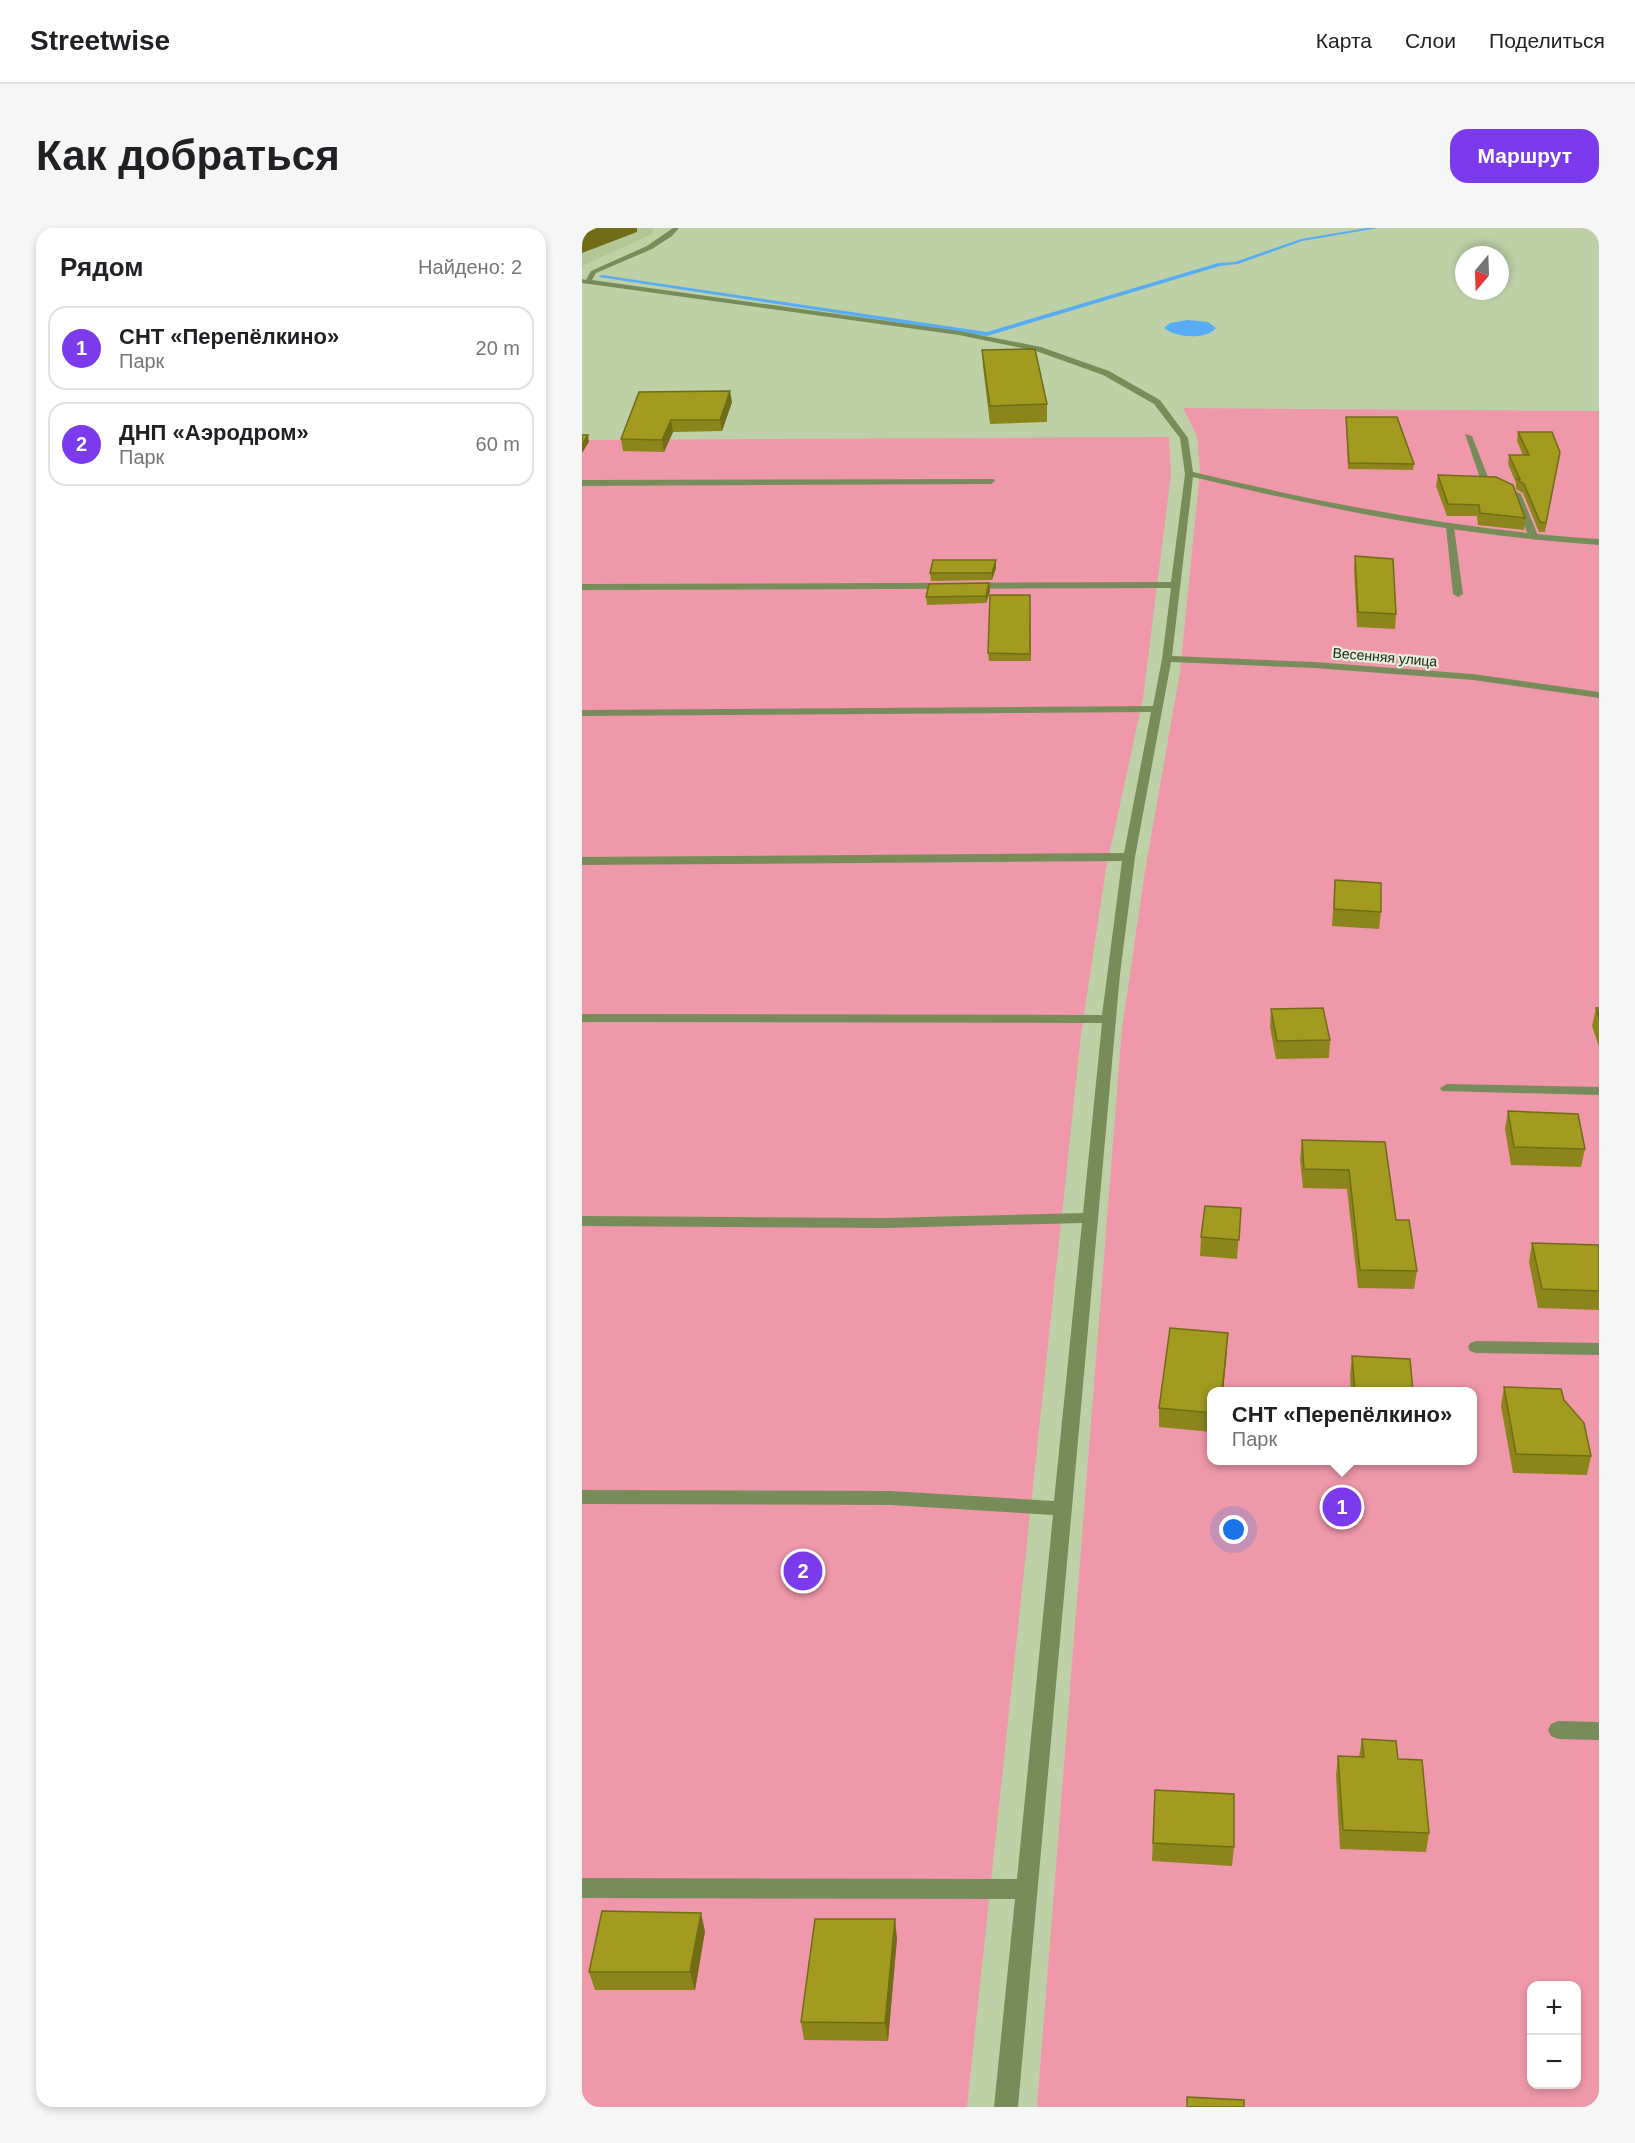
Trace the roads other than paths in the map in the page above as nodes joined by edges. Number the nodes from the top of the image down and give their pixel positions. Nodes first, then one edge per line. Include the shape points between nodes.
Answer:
1 (676, 228) edge
2 (585, 281) edge
3 (1468, 436) dead end
4 (1188, 474) junction
5 (991, 481) dead end
6 (582, 483) edge
7 (1450, 527) junction
8 (1534, 538) junction
9 (1599, 542) edge
10 (1176, 585) junction
11 (582, 587) edge
12 (1458, 594) dead end
13 (1167, 659) junction
14 (1599, 695) edge
15 (1158, 710) junction
16 (582, 713) edge
17 (1129, 856) junction
18 (582, 861) edge
19 (582, 1018) edge
20 (1108, 1019) junction
21 (1447, 1088) dead end
22 (1599, 1091) edge
23 (1090, 1218) junction
24 (582, 1221) edge
25 (1476, 1347) dead end
26 (1599, 1349) edge
27 (582, 1497) edge
28 (1063, 1509) junction
29 (1558, 1730) dead end
30 (1599, 1731) edge
31 (582, 1888) edge
32 (1025, 1889) junction
33 (1006, 2107) edge

1 - 2 street via 657,243 593,272
2 - 4 street via 959,333 1038,349 1106,373 1156,402 1184,438
3 - 8 street via 1484,478 1517,494
4 - 7 street via 1352,511
4 - 10 street
5 - 6 street
7 - 8 street
7 - 12 street
8 - 9 street
10 - 11 street
10 - 13 street
13 - 14 street, Весенняя улица via 1473,677
13 - 15 street
15 - 16 street
15 - 17 street
17 - 18 street
17 - 20 street
19 - 20 street
20 - 23 street
21 - 22 street
23 - 24 street via 885,1223
23 - 28 street
25 - 26 street
27 - 28 street via 891,1498
28 - 32 street
29 - 30 street
31 - 32 street
32 - 33 street

